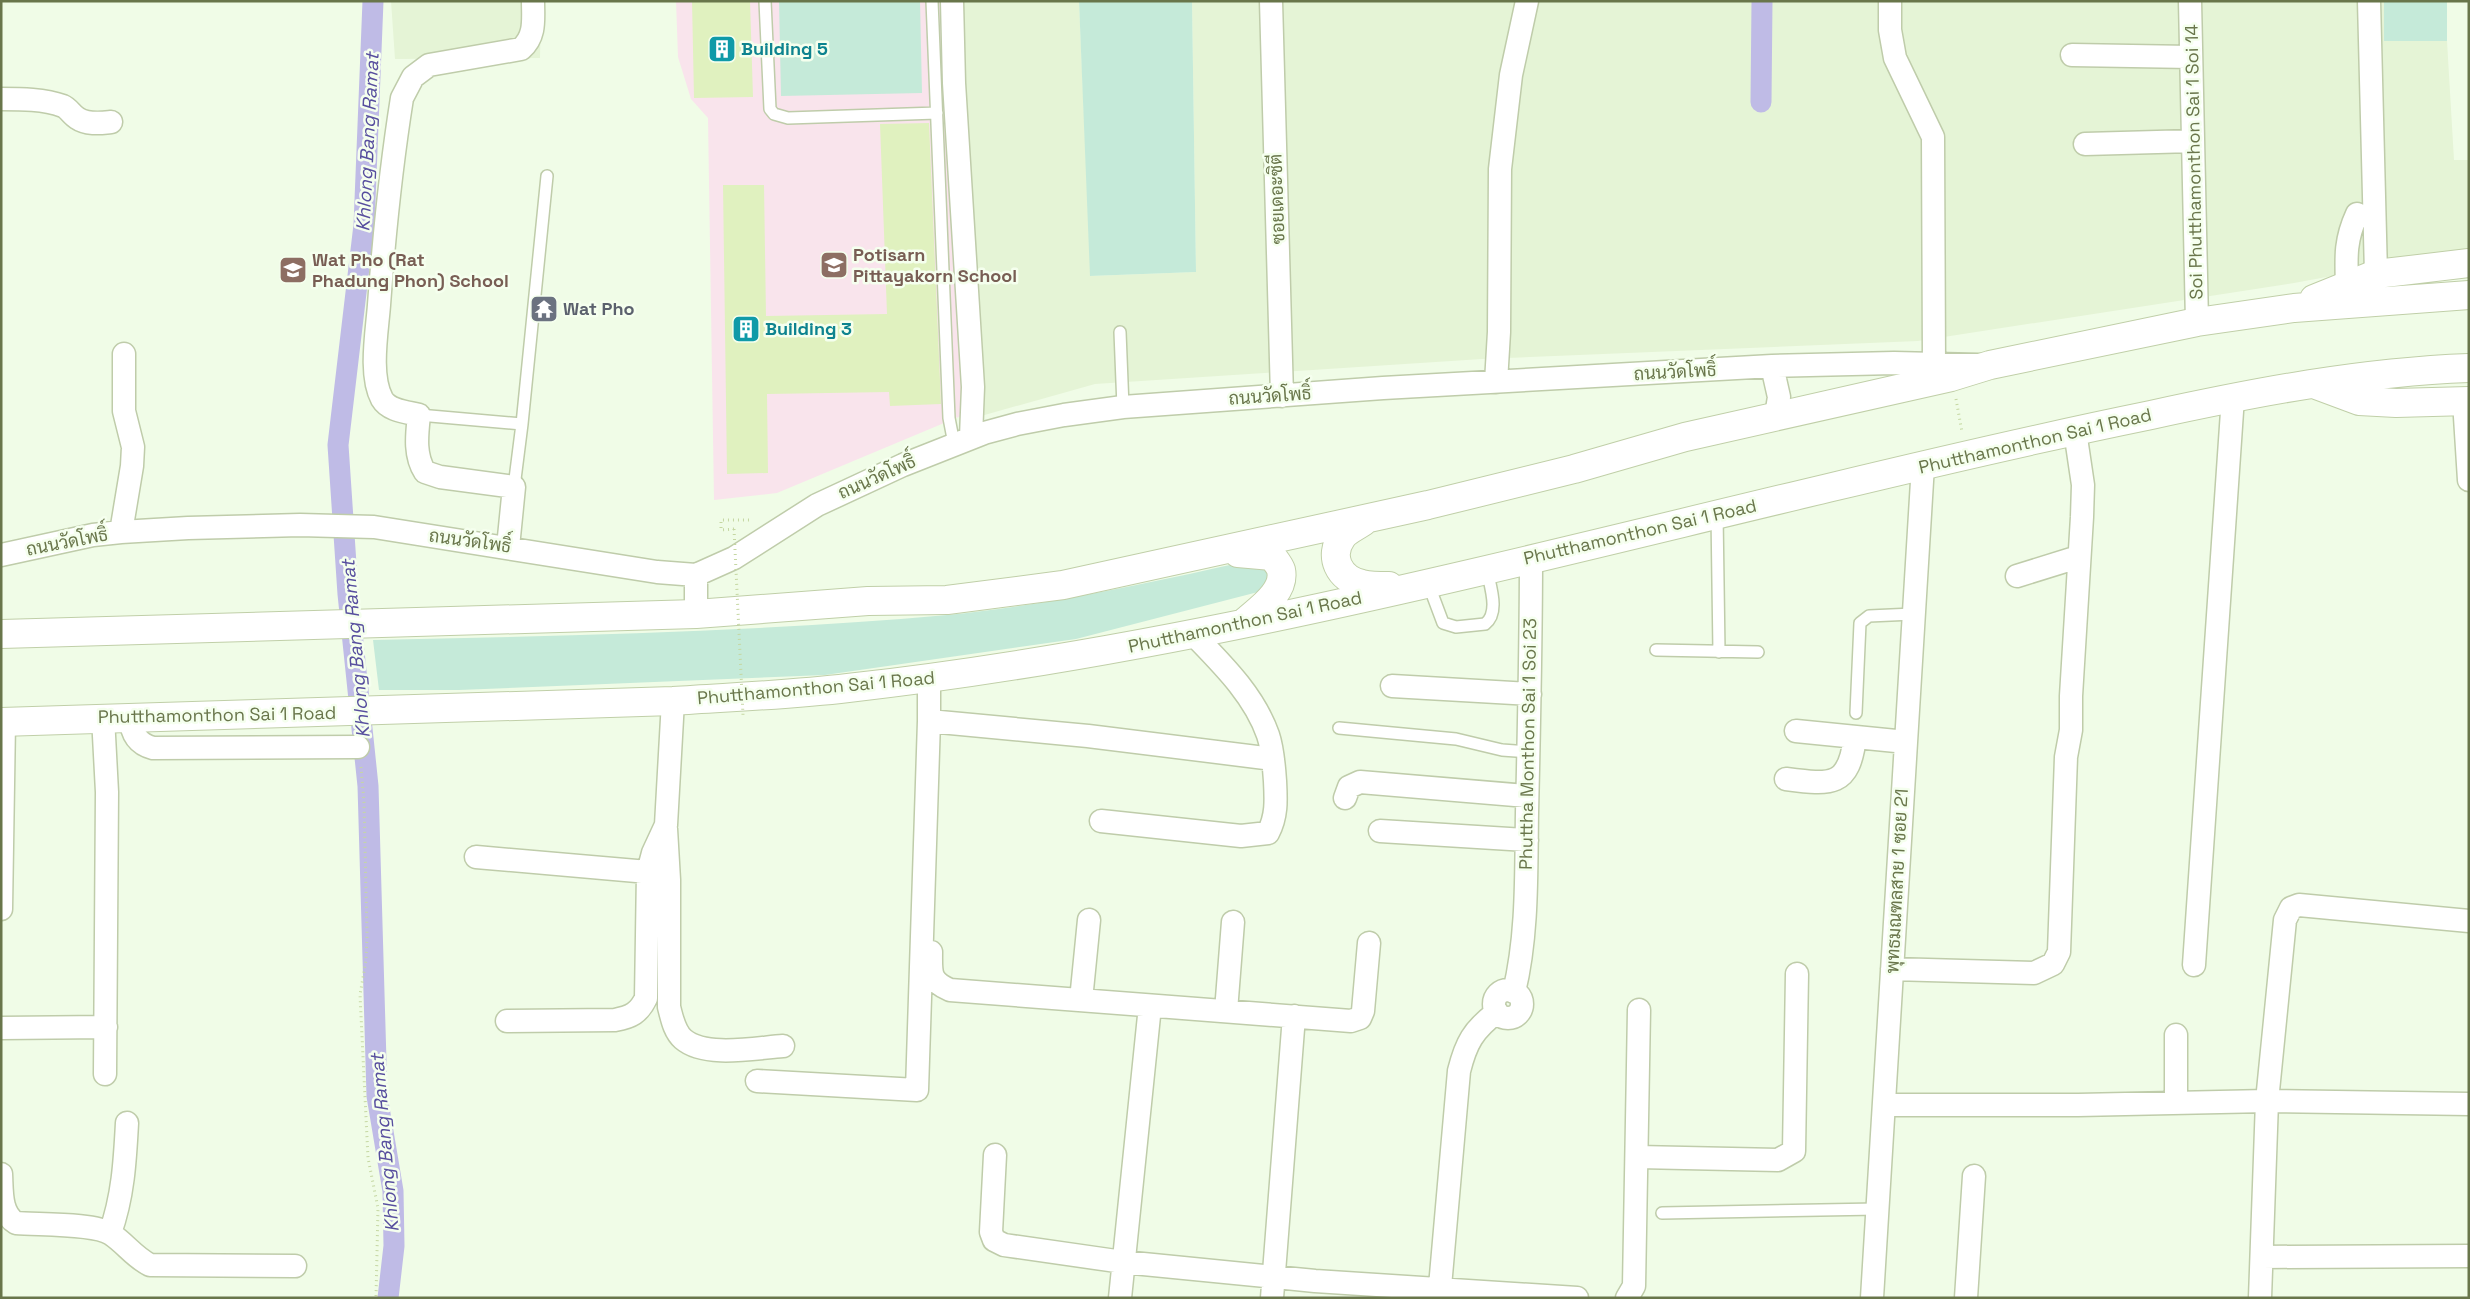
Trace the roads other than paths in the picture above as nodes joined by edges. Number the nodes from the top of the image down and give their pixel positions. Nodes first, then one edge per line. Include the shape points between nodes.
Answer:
1 (533, 1) edge
2 (765, 1) edge
3 (932, 1) edge
4 (952, 1) edge
5 (1271, 1) edge
6 (1527, 1) edge
7 (1890, 1) edge
8 (2190, 1) edge
9 (2369, 1) edge
10 (2072, 55) dead end
11 (2192, 57) junction
12 (1, 99) edge
13 (937, 113) junction
14 (111, 122) dead end
15 (2193, 141) junction
16 (2085, 144) dead end
17 (547, 176) dead end
18 (2357, 214) dead end
19 (2469, 263) edge
20 (2376, 274) junction
21 (2347, 284) junction
22 (2469, 295) edge
23 (2294, 308) junction
24 (2198, 322) junction
25 (1120, 332) dead end
26 (124, 354) dead end
27 (1772, 366) junction
28 (2469, 368) edge
29 (1942, 370) junction
30 (1496, 382) junction
31 (2312, 383) junction
32 (1282, 396) junction
33 (2233, 397) junction
34 (2466, 401) edge
35 (1123, 407) junction
36 (419, 415) junction
37 (1776, 416) junction
38 (522, 424) junction
39 (2075, 431) junction
40 (963, 440) junction
41 (1923, 465) junction
42 (2469, 480) edge
43 (514, 487) junction
44 (1717, 514) junction
45 (1368, 518) junction
46 (121, 532) junction
47 (1, 542) edge
48 (508, 547) junction
49 (1219, 552) junction
50 (1, 555) edge
51 (2078, 556) junction
52 (1531, 558) junction
53 (1487, 570) junction
54 (696, 575) junction
55 (2017, 576) dead end
56 (1418, 586) junction
57 (696, 614) junction
58 (1913, 614) junction
59 (1244, 623) junction
60 (1, 634) edge
61 (1193, 634) junction
62 (1656, 650) dead end
63 (1719, 652) junction
64 (1758, 652) dead end
65 (928, 678) junction
66 (1392, 686) dead end
67 (1530, 694) junction
68 (673, 701) junction
69 (1856, 713) dead end
70 (130, 716) junction
71 (103, 717) junction
72 (929, 721) junction
73 (3, 722) edge
74 (1339, 728) dead end
75 (1796, 731) dead end
76 (1855, 737) junction
77 (1906, 742) junction
78 (358, 747) road end
79 (1529, 752) junction
80 (1273, 759) junction
81 (1786, 779) dead end
82 (1528, 796) junction
83 (1345, 798) dead end
84 (1101, 822) dead end
85 (666, 825) junction
86 (1380, 831) dead end
87 (1526, 840) junction
88 (476, 856) dead end
89 (648, 872) junction
90 (1, 909) edge
91 (1089, 920) dead end
92 (2469, 921) edge
93 (1233, 922) dead end
94 (930, 928) dead end
95 (1368, 943) dead end
96 (2194, 965) dead end
97 (1892, 969) junction
98 (1796, 974) dead end
99 (1080, 1000) junction
100 (1150, 1006) junction
101 (1639, 1010) dead end
102 (1226, 1011) junction
103 (1294, 1016) junction
104 (508, 1021) dead end
105 (106, 1027) junction
106 (1, 1028) edge
107 (2176, 1035) dead end
108 (783, 1046) dead end
109 (105, 1074) dead end
110 (757, 1081) dead end
111 (2267, 1101) junction
112 (2176, 1103) junction
113 (2469, 1104) edge
114 (1884, 1105) junction
115 (127, 1123) dead end
116 (995, 1156) dead end
117 (1638, 1157) junction
118 (1, 1174) edge
119 (1974, 1176) dead end
120 (1877, 1209) junction
121 (1662, 1213) dead end
122 (110, 1233) junction
123 (2469, 1256) edge
124 (2262, 1257) junction
125 (1123, 1262) junction
126 (295, 1266) dead end
127 (1273, 1288) edge
128 (1439, 1293) edge
129 (1120, 1298) edge
130 (1577, 1298) edge
131 (1627, 1298) edge
132 (1872, 1298) edge
133 (1966, 1298) edge
134 (2260, 1298) edge

1 - 36 street via 532,33 521,49 429,65 413,77 402,98 384,247 376,373 383,401 395,410
2 - 13 lane via 769,99 774,114 788,118
3 - 13 lane
4 - 40 street via 973,387
5 - 32 street, ซอยเดอะซิตี
6 - 30 street via 1511,75 1500,169
7 - 29 street via 1890,30 1895,58 1933,137
8 - 11 street, Soi Phutthamonthon Sai 1 Soi 14
9 - 20 street
10 - 11 street
11 - 15 street, Soi Phutthamonthon Sai 1 Soi 14
12 - 14 street via 25,99 64,106 79,120
13 - 40 lane via 949,408
15 - 16 street
15 - 24 street, Soi Phutthamonthon Sai 1 Soi 14
17 - 38 lane
18 - 21 street via 2346,247
19 - 20 main road
20 - 21 main road
21 - 23 main road
22 - 23 main road
23 - 24 main road
24 - 29 main road via 1990,365
25 - 35 lane
26 - 46 street via 124,411 132,447 132,466
27 - 29 street, ถนนวัดโพธิ์
27 - 30 street, ถนนวัดโพธิ์
27 - 37 street via 1778,396
28 - 31 main road, Phutthamonthon Sai 1 Road
29 - 37 main road
30 - 32 street, ถนนวัดโพธิ์
31 - 33 main road, Phutthamonthon Sai 1 Road
31 - 34 main road via 2359,400 2396,403
32 - 35 street, ถนนวัดโพธิ์
33 - 39 main road, Phutthamonthon Sai 1 Road
33 - 96 street
34 - 42 street
35 - 40 street, ถนนวัดโพธิ์ via 1017,424
36 - 38 lane
36 - 43 street via 417,444 419,462 425,472
37 - 45 main road
38 - 43 lane
39 - 41 main road, Phutthamonthon Sai 1 Road
39 - 51 street via 2083,485
40 - 54 street, ถนนวัดโพธิ์ via 848,489 734,558
41 - 44 main road, Phutthamonthon Sai 1 Road
41 - 58 street, พุทธมณฑลสาย 1 ซอย 21
43 - 48 street
44 - 52 main road, Phutthamonthon Sai 1 Road
44 - 63 lane
45 - 49 main road
45 - 56 main road via 1343,536 1336,548 1337,566 1346,576 1361,584
46 - 48 street, ถนนวัดโพธิ์ via 188,528 374,527
46 - 50 street, ถนนวัดโพธิ์
47 - 50 street
48 - 54 street, ถนนวัดโพธิ์ via 657,572
49 - 57 main road via 1063,585 947,600 868,601
49 - 59 main road via 1272,556 1281,570 1280,584 1273,596
51 - 55 street
51 - 97 street via 2059,952 2053,964 2034,973
52 - 53 main road, Phutthamonthon Sai 1 Road
52 - 67 street, Phuttha Monthon Sai 1 Soi 23
53 - 56 main road, Phutthamonthon Sai 1 Road
53 - 56 lane via 1493,605 1485,624 1456,626 1443,623
54 - 57 street
56 - 59 main road, Phutthamonthon Sai 1 Road
57 - 60 main road
58 - 69 lane via 1869,616 1860,623
58 - 77 street, พุทธมณฑลสาย 1 ซอย 21
59 - 61 main road, Phutthamonthon Sai 1 Road
61 - 65 main road, Phutthamonthon Sai 1 Road via 1089,654
61 - 80 street via 1238,683 1259,714 1269,737
62 - 63 lane
63 - 64 lane
65 - 68 main road, Phutthamonthon Sai 1 Road via 779,695
65 - 72 street
66 - 67 street
67 - 79 street, Phuttha Monthon Sai 1 Soi 23
68 - 70 main road, Phutthamonthon Sai 1 Road
68 - 85 street
70 - 71 main road, Phutthamonthon Sai 1 Road
70 - 78 street via 131,728 138,742 153,748
71 - 73 main road, Phutthamonthon Sai 1 Road
71 - 105 street via 107,792
72 - 80 street via 1088,736
72 - 110 street via 916,1090
73 - 90 street
74 - 79 lane via 1456,739 1502,750
75 - 76 street
76 - 77 street
76 - 81 street via 1852,759 1846,772 1838,778 1812,782
77 - 97 street, พุทธมณฑลสาย 1 ซอย 21
79 - 82 street, Phuttha Monthon Sai 1 Soi 23
80 - 84 street via 1276,804 1268,833 1241,836
82 - 83 street via 1360,782 1349,787
82 - 87 street, Phuttha Monthon Sai 1 Soi 23
85 - 89 street
85 - 108 street via 669,1007 673,1024 682,1038 699,1048
86 - 87 street
87 - 128 street, Phuttha Monthon Sai 1 Soi 23 via 1524,929 1514,992 1506,990 1494,1000 1497,1012 1486,1020 1465,1047 1459,1071
88 - 89 street
89 - 104 street via 646,998 641,1010 615,1020
91 - 99 street
92 - 111 street via 2299,905 2291,908 2285,920
93 - 102 street
94 - 99 street via 931,974 937,984 950,990
95 - 103 street via 1360,1018 1351,1021
97 - 114 street, พุทธมณฑลสาย 1 ซอย 21
98 - 117 street via 1794,1151 1778,1160
99 - 100 street
100 - 102 street
100 - 125 street
101 - 117 street
102 - 103 street
103 - 127 street
105 - 106 street
105 - 109 street
107 - 112 street
111 - 112 street
111 - 113 street
111 - 124 street
112 - 114 street
114 - 120 street, พุทธมณฑลสาย 1 ซอย 21
115 - 122 street via 124,1177
116 - 125 street via 991,1232 994,1240 1004,1245
117 - 131 street via 1634,1286
118 - 122 street via 5,1212 16,1223 95,1228
119 - 133 street
120 - 121 lane
120 - 132 street, พุทธมณฑลสาย 1 ซอย 21
122 - 126 street via 137,1259 150,1265
123 - 124 street
124 - 134 street
125 - 127 street
125 - 129 street
127 - 128 street
128 - 130 street

